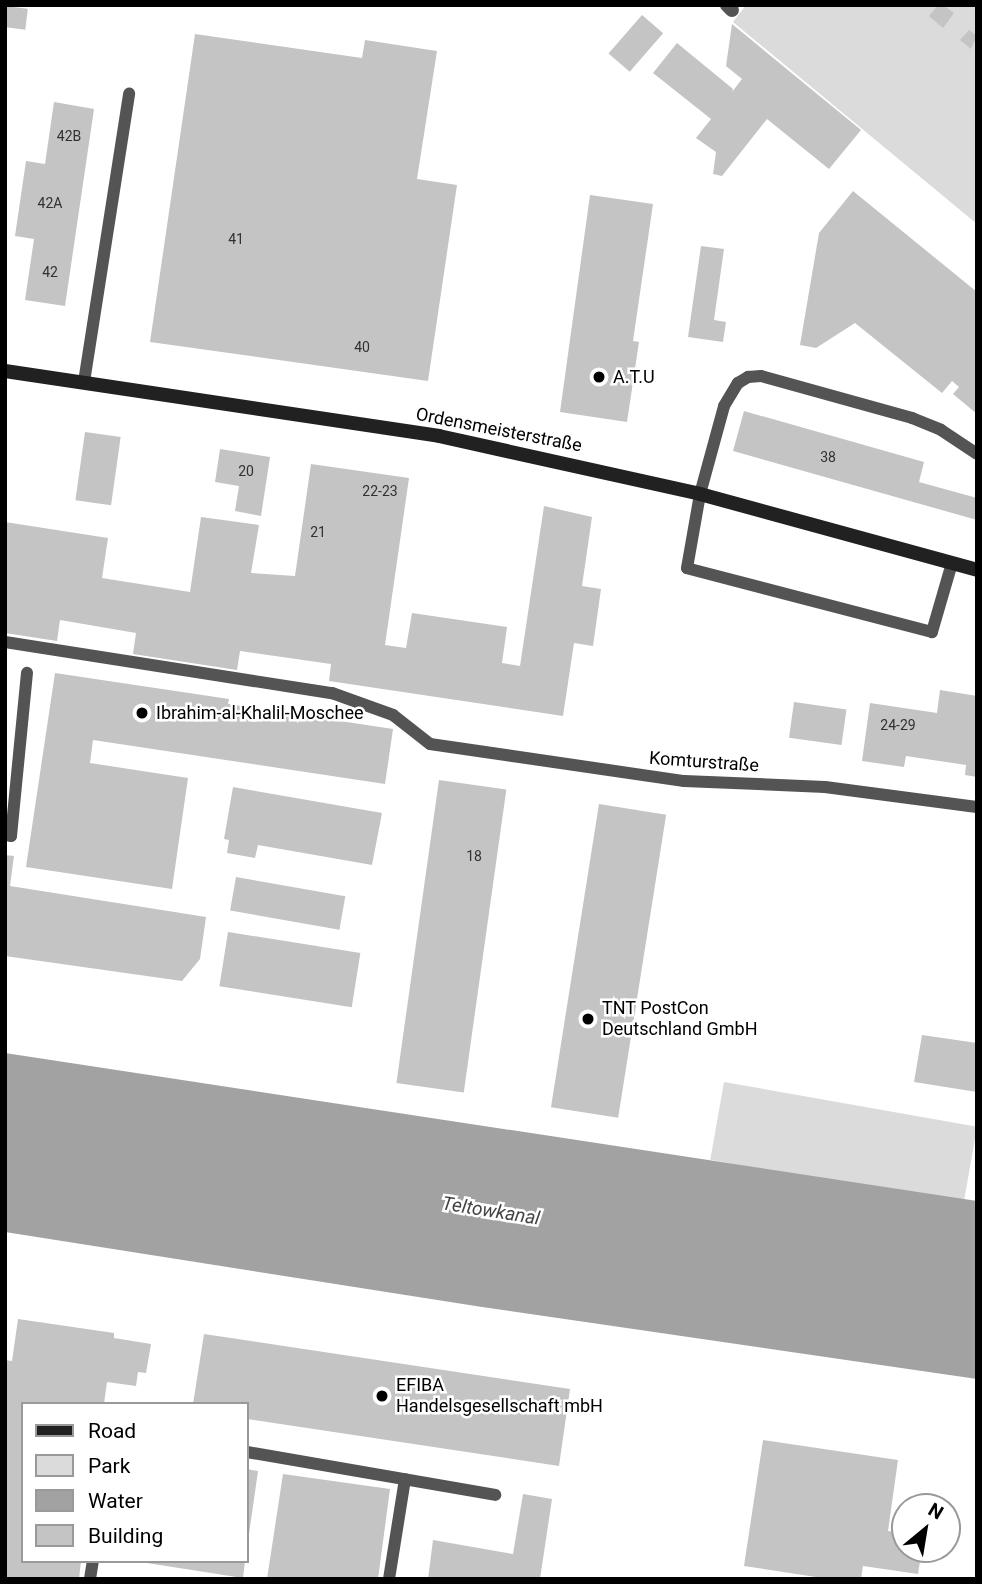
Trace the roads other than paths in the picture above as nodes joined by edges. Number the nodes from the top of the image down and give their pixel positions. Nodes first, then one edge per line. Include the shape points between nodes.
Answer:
1 (129, 93) dead end
2 (5, 371) edge
3 (84, 382) junction
4 (977, 454) edge
5 (700, 494) junction
6 (952, 563) junction
7 (977, 570) edge
8 (5, 642) edge
9 (27, 673) dead end
10 (977, 807) edge
11 (5, 835) edge
12 (248, 1452) edge
13 (405, 1479) junction
14 (495, 1495) dead end
15 (389, 1579) edge

1 - 3 lane
2 - 3 street, Ordensmeisterstraße
3 - 5 street, Ordensmeisterstraße via 439,436
4 - 5 lane via 941,430 912,418 761,376 748,377 738,383 724,406
5 - 6 street, Ordensmeisterstraße
5 - 6 lane via 687,568 932,632
6 - 7 street, Ordensmeisterstraße
8 - 10 lane, Komturstraße via 332,692 393,715 430,744 684,781 825,787
9 - 11 lane via 11,836
12 - 13 lane
13 - 14 lane
13 - 15 lane

